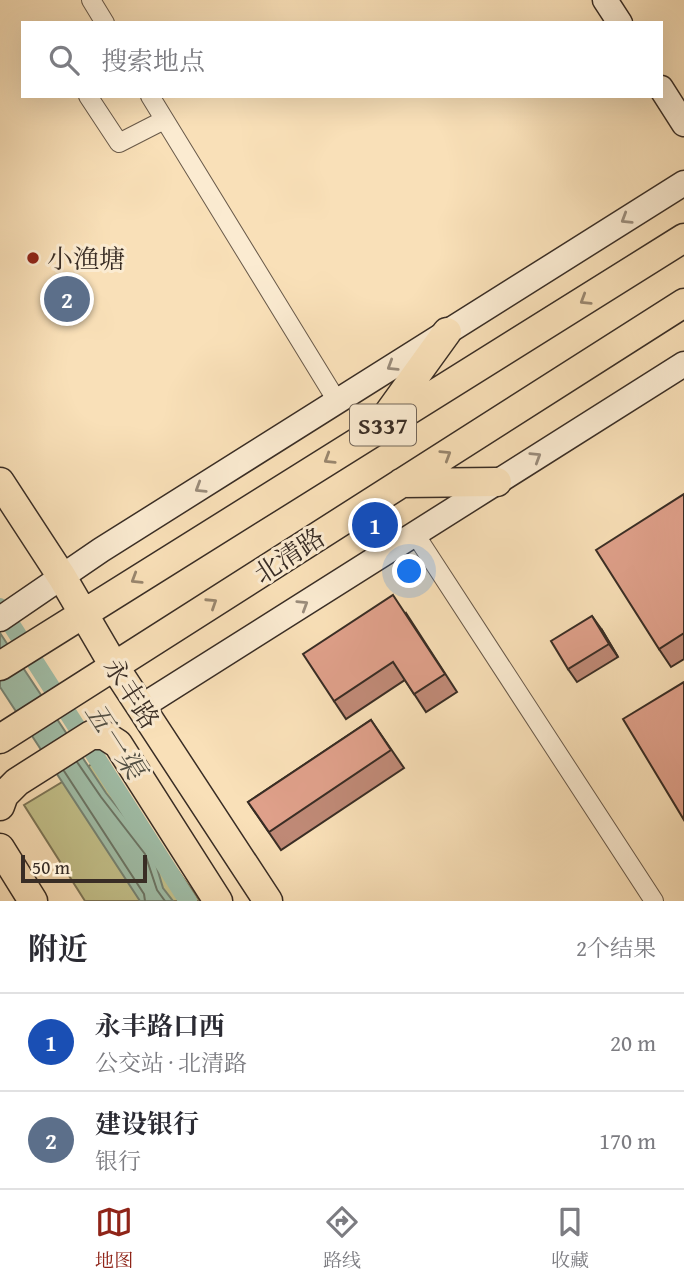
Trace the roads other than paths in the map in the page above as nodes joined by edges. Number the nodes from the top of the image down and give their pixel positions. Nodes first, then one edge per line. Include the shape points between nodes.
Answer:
1 (91, 0) edge
2 (605, 0) edge
3 (104, 21) edge
4 (619, 21) edge
5 (663, 91) edge
6 (89, 98) edge
7 (151, 98) edge
8 (164, 120) junction
9 (684, 124) edge
10 (684, 183) edge
11 (684, 238) edge
12 (684, 303) edge
13 (447, 332) junction
14 (684, 364) edge
15 (337, 401) junction
16 (376, 430) junction
17 (0, 482) edge
18 (497, 482) junction
19 (401, 483) junction
20 (415, 534) junction
21 (62, 577) junction
22 (10, 613) edge
23 (82, 613) junction
24 (0, 666) edge
25 (114, 666) junction
26 (141, 707) junction
27 (0, 738) edge
28 (0, 806) edge
29 (0, 848) edge
30 (33, 901) edge
31 (218, 901) edge
32 (268, 901) edge
33 (654, 901) edge

1 - 3 street
2 - 4 street
5 - 9 street
6 - 8 street via 119,143
7 - 8 street
8 - 15 street
10 -> 13 street
11 -> 16 main road, S337
19 -> 12 main road, 北清路 / S337
13 -> 15 street
13 - 16 main road
18 -> 14 street, 北清路
15 -> 21 street
16 -> 23 main road, S337
17 - 21 main road, 永丰路
18 - 19 main road
18 - 20 street, 北清路
25 -> 19 main road, 北清路 / S337
26 -> 20 street, 北清路
20 - 33 street
21 - 22 street
21 - 23 main road, 永丰路
23 - 24 main road, S337
23 - 25 main road, 永丰路
25 - 26 main road, 永丰路
25 - 27 main road, 北清路 / S337
26 - 32 main road, 永丰路
28 - 31 main road via 17,782 91,736 104,735 118,744
29 - 30 main road

